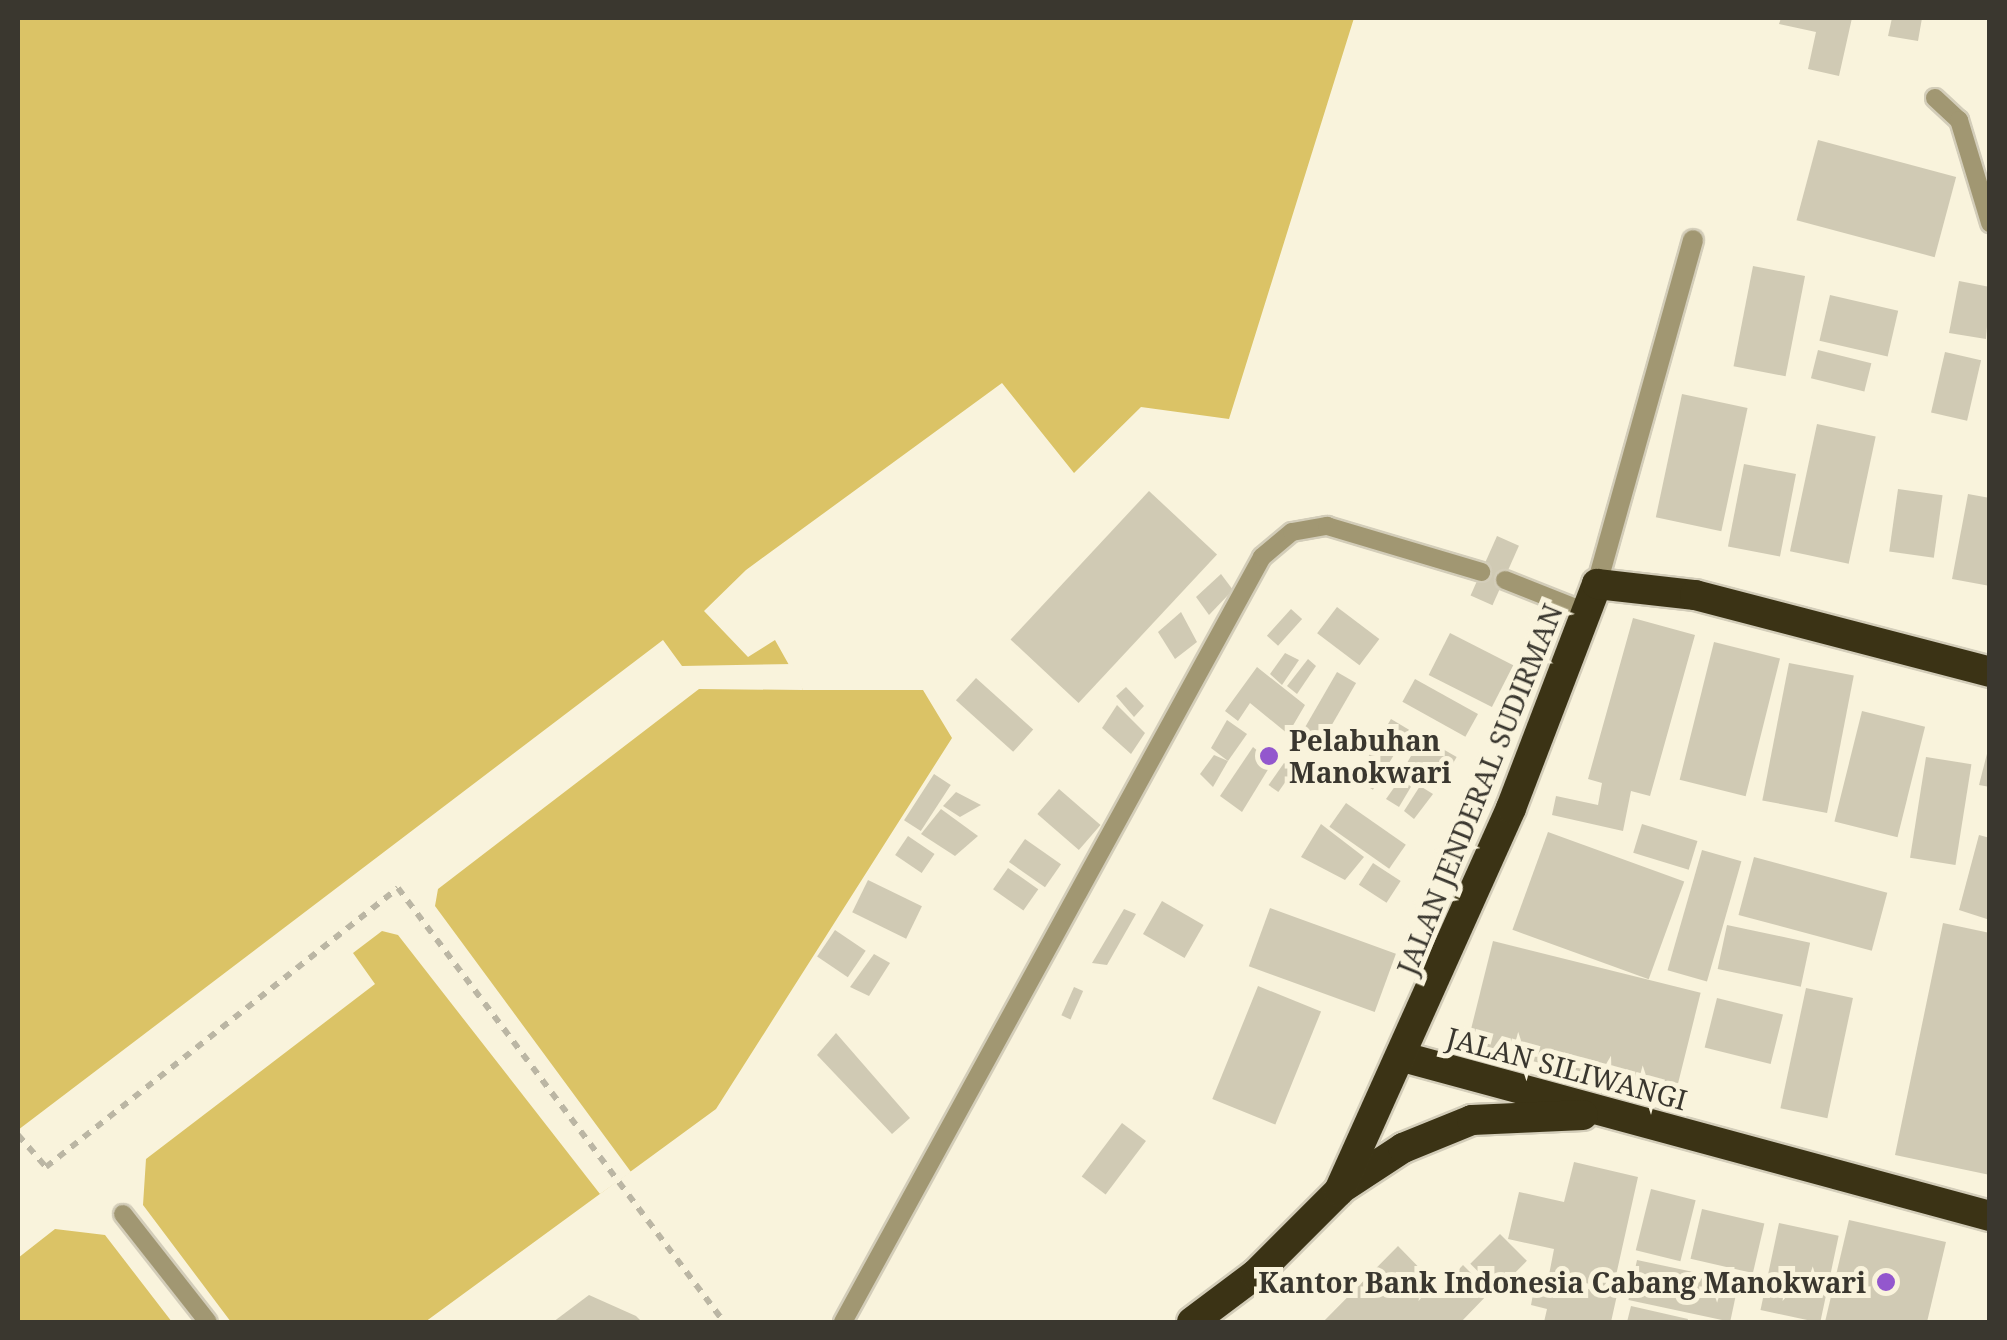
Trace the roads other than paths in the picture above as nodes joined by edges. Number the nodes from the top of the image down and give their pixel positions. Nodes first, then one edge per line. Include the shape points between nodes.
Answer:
1 (1934, 98) dead end
2 (1990, 222) edge
3 (1693, 240) dead end
4 (1481, 572) dead end
5 (1504, 580) dead end
6 (1591, 598) junction
7 (1990, 672) edge
8 (1403, 1057) junction
9 (1616, 1115) junction
10 (1339, 1191) junction
11 (123, 1214) dead end
12 (1990, 1216) edge
13 (208, 1322) edge
14 (844, 1322) edge
15 (1192, 1322) edge

1 - 2 lane via 1959,120
3 - 6 street
4 - 14 lane via 1327,526 1292,532 1262,557
5 - 6 lane
6 - 7 highway, JALAN JENDERAL SUDIRMAN via 1695,595
6 - 8 highway, JALAN JENDERAL SUDIRMAN
8 - 9 highway, JALAN SILIWANGI
8 - 10 highway, JALAN SILIWANGI
9 - 10 highway via 1472,1120 1403,1148
9 - 12 highway, JALAN SILIWANGI
10 - 15 highway, JALAN SILIWANGI via 1256,1274
11 - 13 lane

